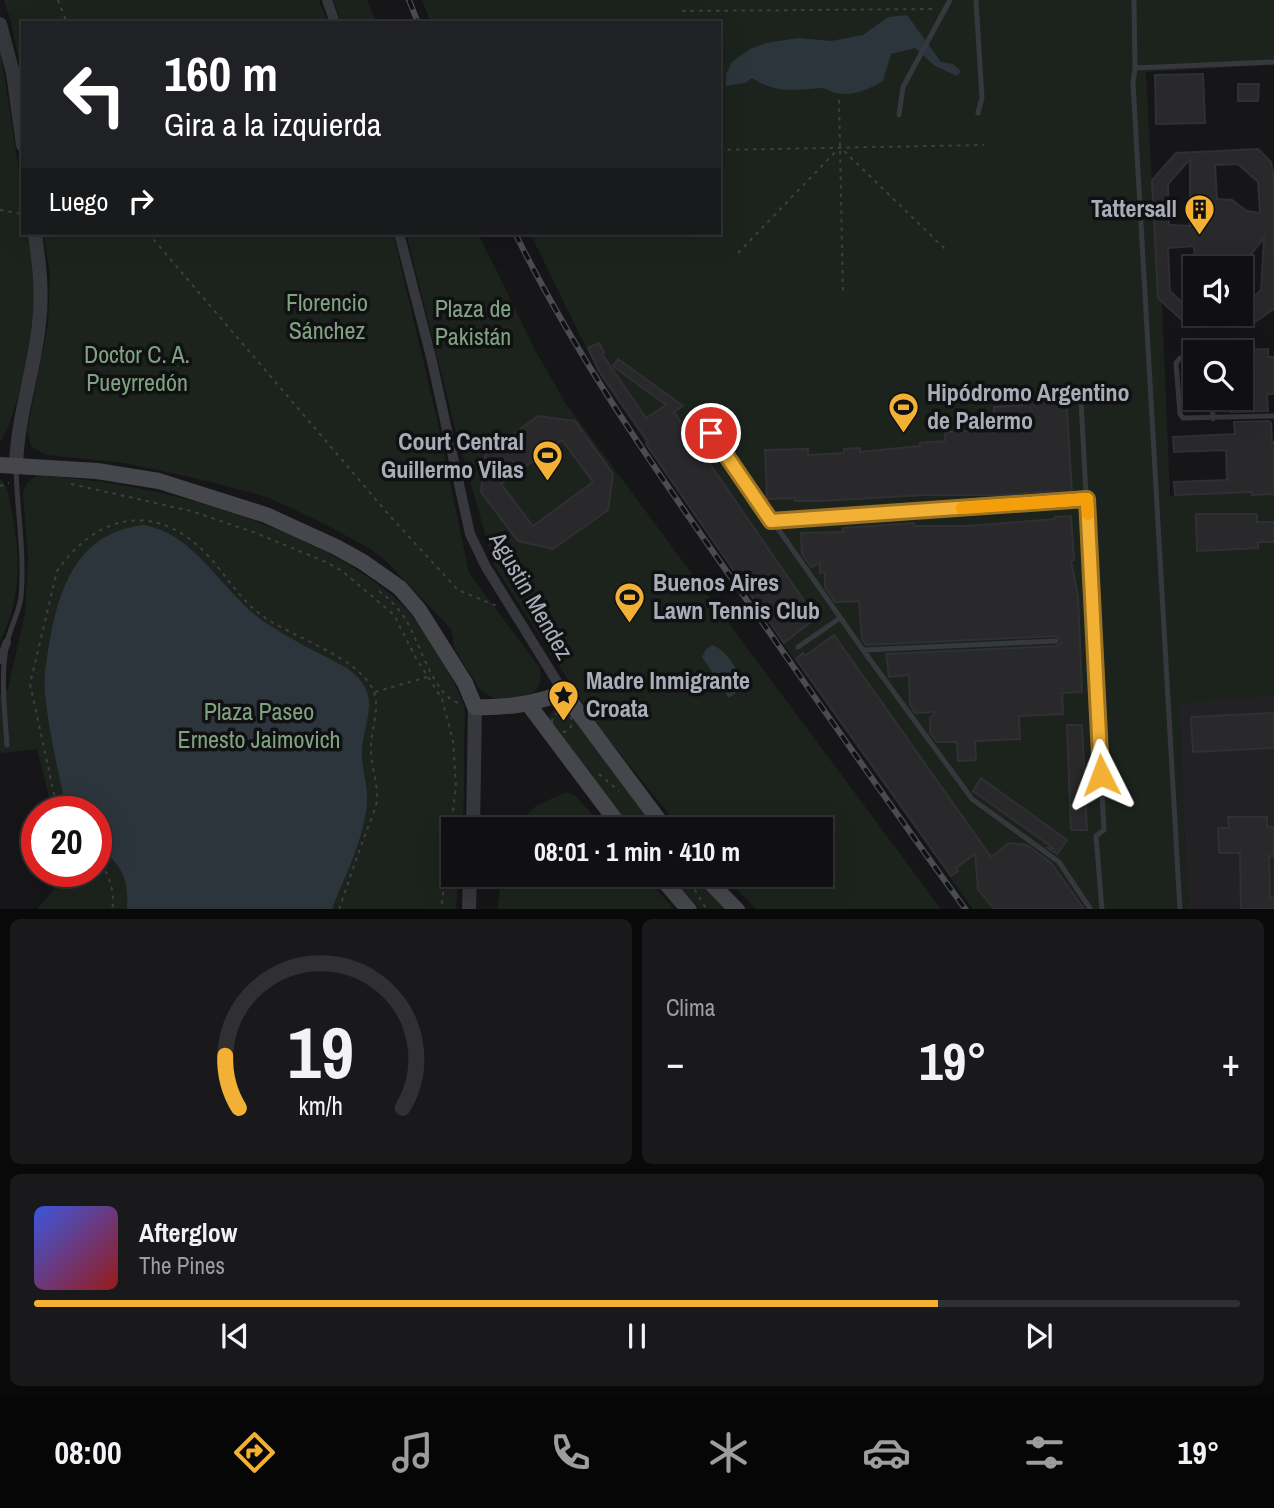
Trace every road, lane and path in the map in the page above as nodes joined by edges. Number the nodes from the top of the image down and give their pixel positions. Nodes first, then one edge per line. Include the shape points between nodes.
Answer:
1 (58, 0) edge
2 (327, 0) edge
3 (950, 0) edge
4 (976, 0) edge
5 (1134, 0) edge
6 (682, 11) dead end
7 (944, 11) junction
8 (66, 21) edge
9 (334, 21) edge
10 (0, 24) edge
11 (1274, 61) edge
12 (1135, 68) junction
13 (839, 100) dead end
14 (978, 113) dead end
15 (900, 114) dead end
16 (21, 131) edge
17 (984, 145) dead end
18 (840, 147) junction
19 (721, 150) edge
20 (0, 210) edge
21 (21, 214) edge
22 (35, 235) edge
23 (150, 235) edge
24 (400, 235) edge
25 (947, 251) dead end
26 (738, 253) dead end
27 (843, 294) dead end
28 (1183, 358) edge
29 (1081, 401) dead end
30 (1213, 410) edge
31 (1274, 416) edge
32 (1213, 419) junction
33 (711, 433) dead end
34 (8, 466) edge
35 (63, 479) dead end
36 (75, 480) dead end
37 (66, 483) dead end
38 (1087, 499) junction
39 (771, 521) junction
40 (375, 588) dead end
41 (514, 613) junction
42 (840, 618) junction
43 (1056, 641) dead end
44 (7, 642) junction
45 (798, 647) dead end
46 (863, 650) junction
47 (0, 660) edge
48 (432, 675) junction
49 (428, 677) junction
50 (374, 692) junction
51 (564, 693) junction
52 (529, 705) junction
53 (475, 707) junction
54 (557, 731) junction
55 (564, 738) dead end
56 (7, 745) dead end
57 (590, 767) dead end
58 (620, 792) dead end
59 (54, 796) edge
60 (473, 817) edge
61 (613, 817) edge
62 (656, 817) edge
63 (111, 887) edge
64 (470, 887) edge
65 (670, 887) edge
66 (693, 887) edge
67 (715, 887) edge
68 (112, 909) edge
69 (339, 909) edge
70 (441, 909) edge
71 (469, 909) edge
72 (689, 909) edge
73 (707, 909) edge
74 (737, 909) edge
75 (1091, 909) edge
76 (1102, 909) edge
77 (1180, 909) edge

1 - 8 path
2 - 9 street
3 - 7 lane
4 - 14 lane via 982,98
5 - 12 lane
6 - 7 path
7 - 15 lane via 902,88
10 - 16 street
11 - 12 lane
12 - 77 lane via 1133,97
13 - 18 path
17 - 18 path
18 - 19 path
18 - 25 path
18 - 26 path
18 - 27 path
20 - 21 path
22 - 34 street via 41,279 39,323 17,442
23 - 41 path via 458,590
24 - 41 street, Agustin Mendez via 470,534
28 - 32 lane via 1176,363 1181,414 1187,420
29 - 38 lane
30 - 32 lane
31 - 32 lane
33 - 39 lane
34 - 44 lane via 17,500 23,563 21,600
34 - 53 main road via 97,471 159,481 266,515 336,547 400,588 419,610
35 - 36 path
37 - 49 path via 191,511 326,562 394,615
38 - 39 lane
38 - 76 lane via 1104,830 1096,836
39 - 42 lane
40 - 48 path via 404,617
41 - 51 street, Agustin Mendez
42 - 45 lane
42 - 46 lane
43 - 46 lane
44 - 47 street
44 - 56 lane via 3,695
46 - 75 lane via 972,799 1059,862
48 - 49 path
48 - 53 path via 453,702
49 - 50 path
49 - 70 path via 442,699 456,762
50 - 59 path via 358,669 260,614 211,558 178,531 159,523 118,522 83,542 57,571 30,684
50 - 69 path via 370,750 377,800
51 - 52 main road
51 - 62 main road
52 - 53 main road
52 - 61 main road
53 - 60 street
54 - 54 path via 570,729 568,714 554,717
54 - 55 path
57 - 58 path
63 - 68 path
64 - 71 street
65 - 72 main road
66 - 73 path
67 - 74 main road

